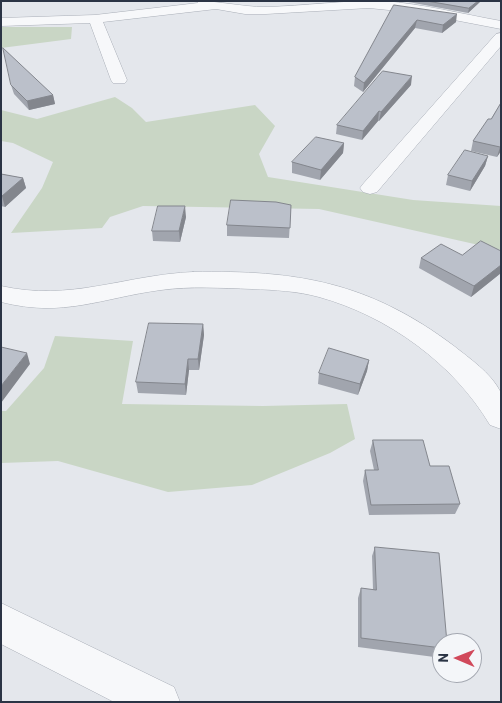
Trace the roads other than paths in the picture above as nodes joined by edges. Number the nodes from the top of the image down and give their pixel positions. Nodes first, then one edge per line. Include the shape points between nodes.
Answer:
1 (203, 1) edge
2 (216, 5) junction
3 (95, 19) junction
4 (1, 22) edge
5 (501, 25) edge
6 (501, 37) edge
7 (119, 80) dead end
8 (370, 188) dead end
9 (1, 294) edge
10 (501, 417) edge
11 (1, 623) edge
12 (159, 702) edge

1 - 2 street
2 - 3 street
2 - 5 street via 279,11 369,4
3 - 4 street
3 - 7 street
6 - 8 street
9 - 10 street via 50,301 176,281 204,280 286,283 314,288 373,307 409,327 464,368 487,394
11 - 12 street

